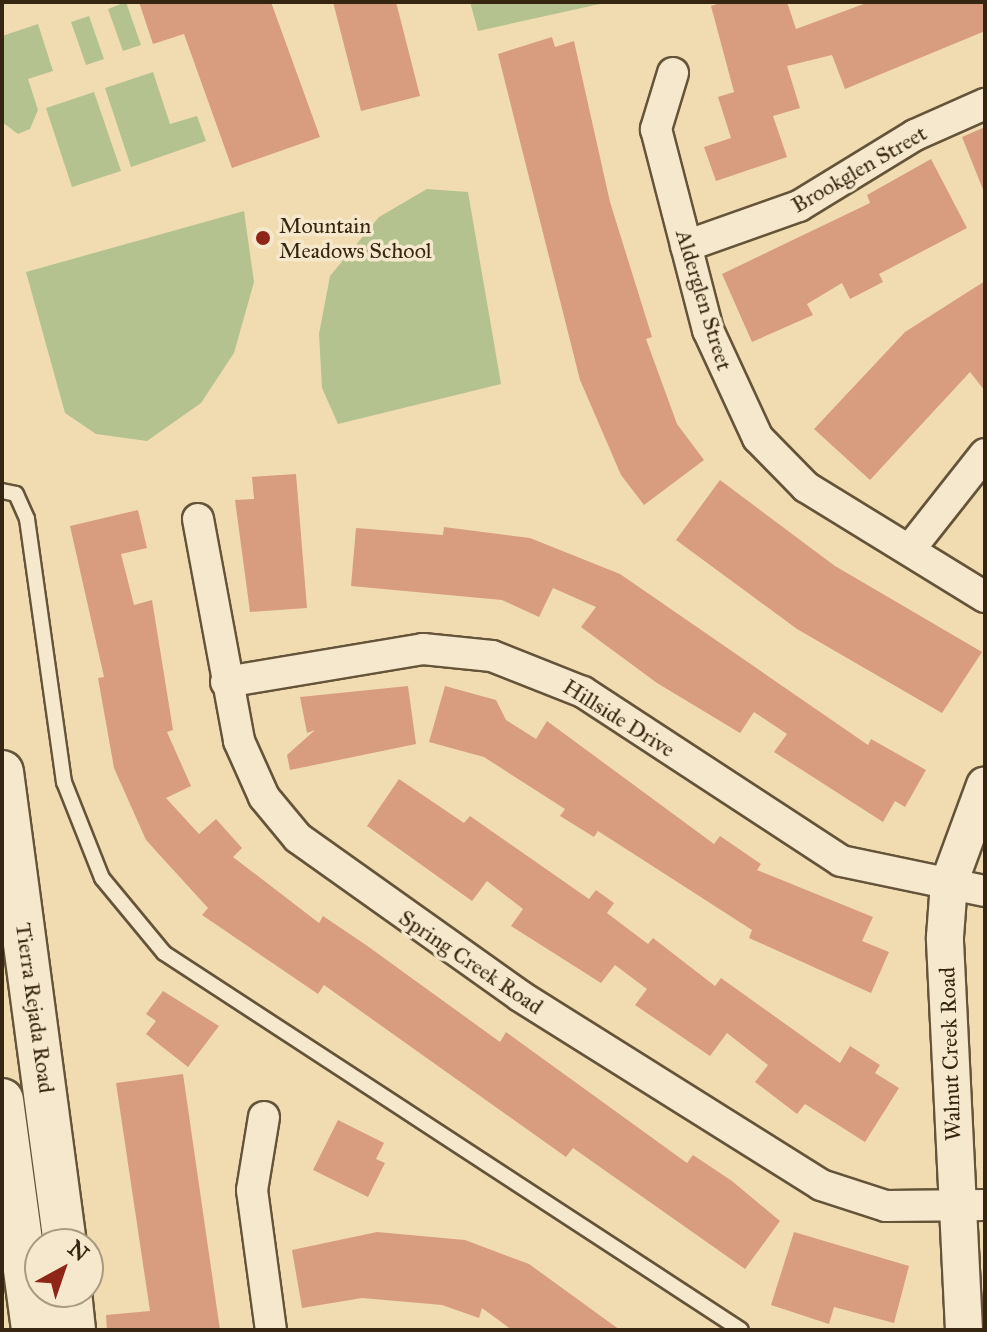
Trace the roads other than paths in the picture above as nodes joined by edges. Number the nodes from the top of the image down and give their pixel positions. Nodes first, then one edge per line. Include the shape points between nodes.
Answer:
1 (673, 73) dead end
2 (985, 104) edge
3 (686, 246) junction
4 (985, 454) edge
5 (2, 491) edge
6 (198, 519) dead end
7 (910, 549) junction
8 (985, 597) edge
9 (226, 682) junction
10 (2, 772) edge
11 (985, 785) edge
12 (949, 883) junction
13 (985, 891) edge
14 (2, 1100) edge
15 (264, 1117) dead end
16 (970, 1205) edge
17 (63, 1228) edge
18 (72, 1308) edge
19 (33, 1330) edge
20 (74, 1330) edge
21 (271, 1330) edge
22 (741, 1330) edge
23 (964, 1330) edge

1 - 3 street, Alderglen Street via 656,129
2 - 3 street, Brookglen Street via 915,135 799,206
3 - 7 street, Alderglen Street via 708,330 758,438 806,487
4 - 7 street
5 - 22 lane via 16,494 27,519 64,782 102,878 164,953
6 - 9 street, Spring Creek Road
7 - 8 street, Alderglen Street
9 - 12 street, Hillside Drive via 423,649 492,656 583,692 841,861
9 - 16 street, Spring Creek Road via 244,755 264,797 333,868 520,996 821,1185 863,1202
10 - 17 main road, Tierra Rejada Road
11 - 12 street, Walnut Creek Road
12 - 13 street, Hillside Drive
12 - 16 street, Walnut Creek Road
14 - 19 main road, Tierra Rejada Road
15 - 21 street via 252,1190
16 - 23 street, Walnut Creek Road
18 - 20 main road

